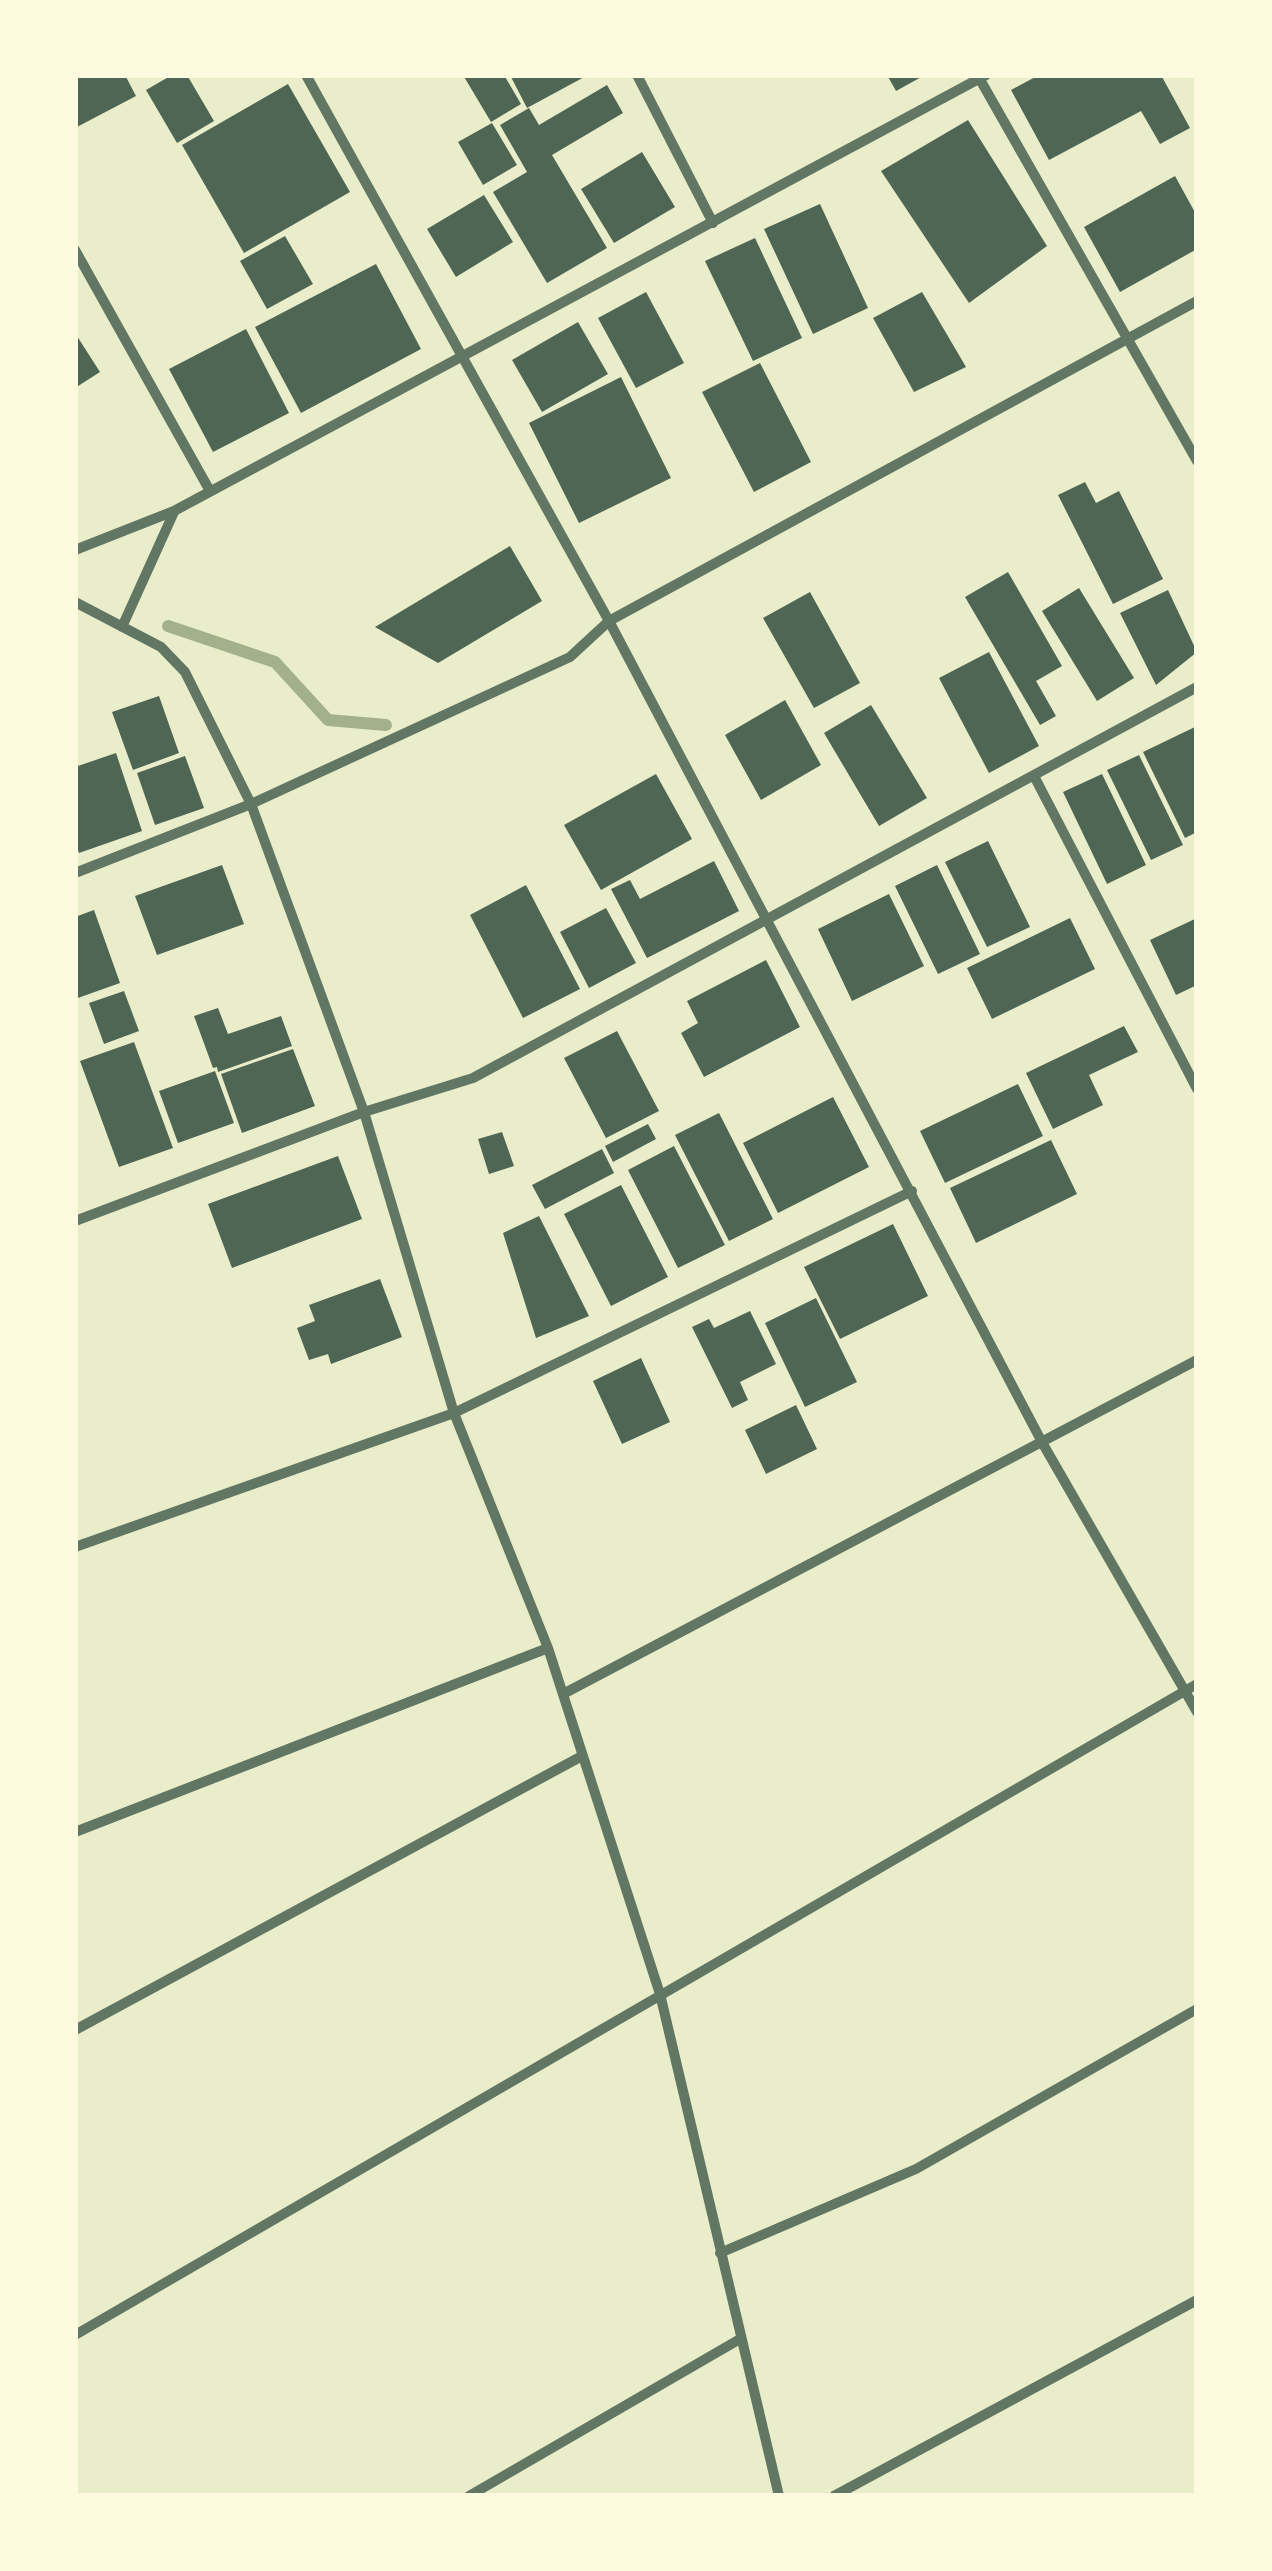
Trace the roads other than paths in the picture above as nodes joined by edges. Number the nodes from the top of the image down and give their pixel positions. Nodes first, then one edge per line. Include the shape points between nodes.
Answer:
1 (306, 75) edge
2 (637, 75) edge
3 (981, 76) edge
4 (713, 223) junction
5 (75, 250) edge
6 (1197, 301) edge
7 (1125, 339) junction
8 (462, 358) junction
9 (1197, 461) edge
10 (210, 491) junction
11 (174, 511) junction
12 (75, 550) edge
13 (75, 602) edge
14 (609, 621) junction
15 (122, 627) junction
16 (1197, 687) edge
17 (1034, 776) junction
18 (250, 804) junction
19 (75, 874) edge
20 (768, 919) junction
21 (1197, 1089) edge
22 (364, 1112) junction
23 (912, 1191) junction
24 (75, 1220) edge
25 (1197, 1360) edge
26 (454, 1412) junction
27 (1044, 1444) junction
28 (75, 1547) edge
29 (548, 1648) junction
30 (1197, 1684) edge
31 (1186, 1691) junction
32 (563, 1694) junction
33 (1197, 1712) edge
34 (582, 1756) junction
35 (75, 1832) edge
36 (660, 1994) junction
37 (1197, 2009) edge
38 (75, 2030) edge
39 (720, 2254) junction
40 (1197, 2300) edge
41 (75, 2335) edge
42 (740, 2339) junction
43 (470, 2496) edge
44 (778, 2496) edge
45 (834, 2496) edge

1 - 8 street
2 - 4 street
3 - 4 street
3 - 7 street
4 - 8 street
5 - 10 street
6 - 7 street
7 - 9 street
7 - 14 street
8 - 10 street
8 - 14 street
10 - 11 street
11 - 12 street
11 - 15 street
13 - 15 street
14 - 18 street via 570,657
14 - 20 street
15 - 18 street via 161,647 185,672
16 - 17 street
17 - 20 street
17 - 21 street
18 - 19 street
18 - 22 street
20 - 22 street via 473,1078
20 - 23 street
22 - 24 street
22 - 26 street
23 - 26 street
23 - 27 street
25 - 27 street
26 - 28 street
26 - 29 street
27 - 31 street
27 - 32 street
29 - 32 street
29 - 35 street
30 - 31 street
31 - 33 street
31 - 36 street
32 - 34 street
34 - 36 street
34 - 38 street
36 - 39 street
36 - 41 street
37 - 39 street via 916,2169
39 - 42 street
40 - 45 street
42 - 43 street
42 - 44 street

